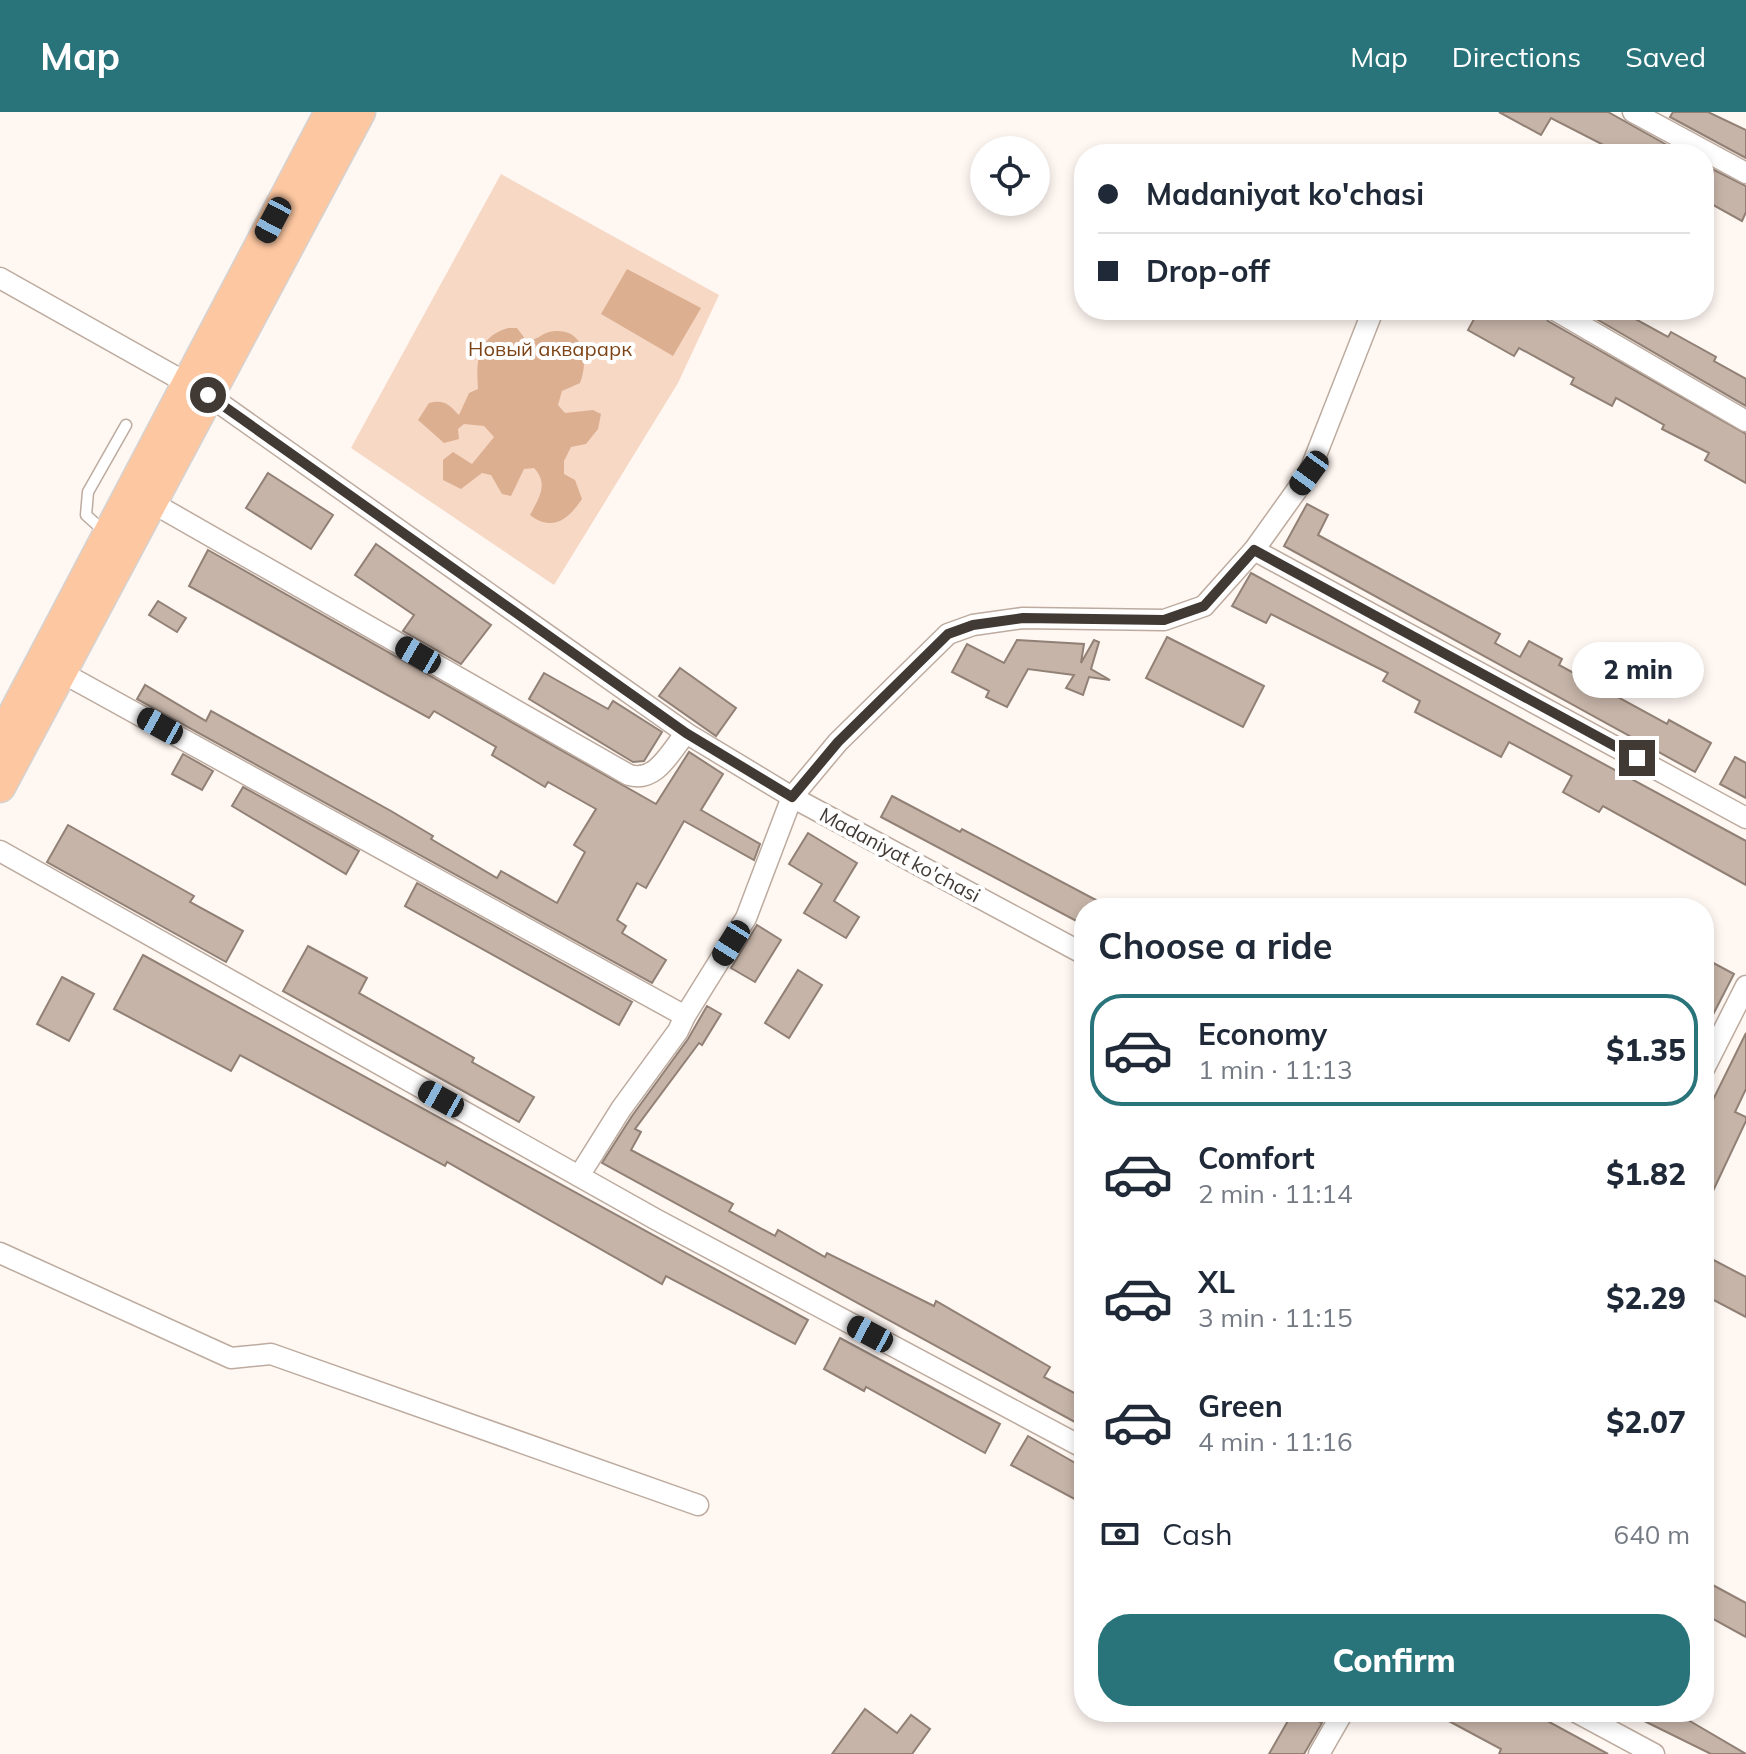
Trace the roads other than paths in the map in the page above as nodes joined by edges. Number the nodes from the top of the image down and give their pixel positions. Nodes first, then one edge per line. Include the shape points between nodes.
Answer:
1 (330, 112) edge
2 (360, 112) edge
3 (1633, 112) edge
4 (1692, 144) edge
5 (1714, 156) edge
6 (1746, 173) edge
7 (0, 278) edge
8 (1369, 320) edge
9 (1572, 320) edge
10 (197, 388) junction
11 (1746, 421) edge
12 (126, 425) dead end
13 (151, 502) junction
14 (108, 535) junction
15 (1254, 550) junction
16 (61, 672) junction
17 (686, 733) junction
18 (0, 740) edge
19 (0, 787) edge
20 (792, 797) junction
21 (1746, 818) edge
22 (0, 851) edge
23 (1074, 949) edge
24 (1746, 986) edge
25 (685, 1016) junction
26 (1714, 1049) edge
27 (579, 1176) junction
28 (0, 1253) edge
29 (1074, 1443) edge
30 (698, 1505) dead end
31 (1337, 1722) edge
32 (1595, 1722) edge
33 (1319, 1754) edge
34 (1654, 1754) edge

1 - 10 main road
2 - 10 main road
3 - 4 street
5 - 6 street
7 - 10 street, Madaniyat ko'chasi
8 - 15 street via 1309,473
9 - 11 street
10 - 13 main road
10 - 14 main road
10 - 17 street, Madaniyat ko'chasi
12 - 14 lane via 88,492 86,515
13 - 16 main road
13 - 17 street via 629,775 651,776
14 - 18 main road
15 - 20 street via 1204,606 1164,620 1023,618 948,634 838,742
15 - 21 street
16 - 19 main road
16 - 25 street
17 - 20 street, Madaniyat ko'chasi
20 - 23 street, Madaniyat ko'chasi
20 - 25 street via 746,918
22 - 27 street
24 - 26 street
25 - 27 street
27 - 29 street
28 - 30 street via 231,1358 271,1354
31 - 33 street
32 - 34 street

